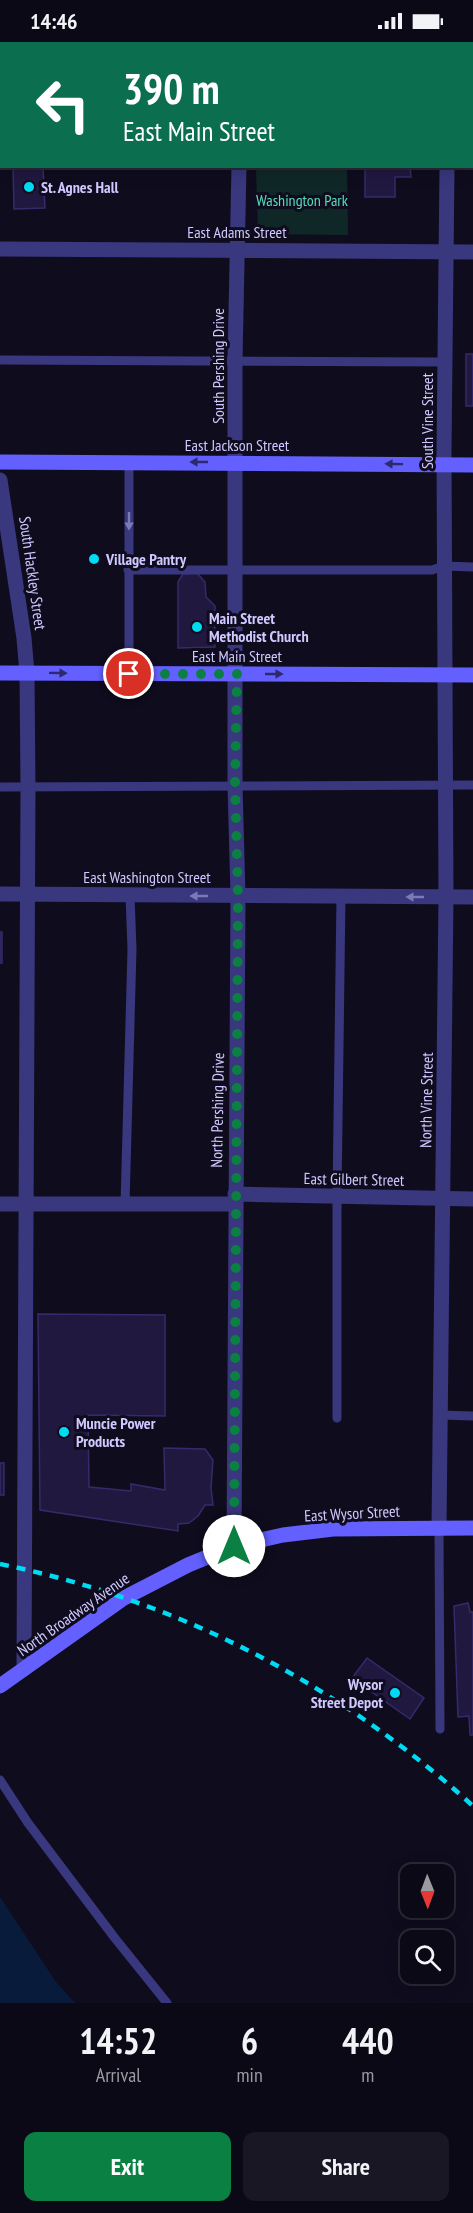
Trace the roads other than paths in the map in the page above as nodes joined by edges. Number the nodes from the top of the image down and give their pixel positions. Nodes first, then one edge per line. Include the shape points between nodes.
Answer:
1 (238, 168) edge
2 (447, 168) edge
3 (0, 249) edge
4 (238, 250) junction
5 (447, 252) junction
6 (473, 252) edge
7 (0, 360) edge
8 (235, 361) junction
9 (444, 363) junction
10 (0, 462) edge
11 (129, 462) junction
12 (236, 462) junction
13 (444, 465) junction
14 (473, 465) edge
15 (0, 480) edge
16 (7, 565) edge
17 (444, 566) junction
18 (473, 567) edge
19 (236, 569) junction
20 (128, 570) junction
21 (0, 673) edge
22 (27, 673) junction
23 (129, 674) junction
24 (237, 674) junction
25 (445, 675) junction
26 (473, 675) edge
27 (235, 785) junction
28 (445, 785) junction
29 (473, 785) edge
30 (0, 787) edge
31 (28, 787) junction
32 (0, 894) edge
33 (27, 894) junction
34 (130, 896) junction
35 (238, 896) junction
36 (340, 896) junction
37 (446, 897) junction
38 (473, 897) edge
39 (337, 1196) junction
40 (442, 1198) junction
41 (235, 1199) junction
42 (473, 1199) edge
43 (0, 1204) edge
44 (125, 1204) junction
45 (25, 1205) junction
46 (440, 1415) junction
47 (473, 1416) edge
48 (338, 1418) dead end
49 (439, 1527) junction
50 (473, 1528) edge
51 (234, 1546) junction
52 (24, 1669) junction
53 (0, 1686) edge
54 (440, 1729) dead end
55 (0, 1779) edge
56 (167, 2003) edge

1 - 4 street, South Pershing Drive
2 - 5 street, South Vine Street
3 - 4 street, East Adams Street
4 - 5 street, East Adams Street
4 - 8 street, South Pershing Drive
5 - 6 street, East Adams Street
5 - 9 street, South Vine Street
7 - 8 lane
8 - 9 lane
8 - 12 street, South Pershing Drive
9 - 13 street, South Vine Street
10 - 11 main road, East Jackson Street
12 -> 11 main road, East Jackson Street
11 -> 20 lane
13 -> 12 main road, East Jackson Street
12 - 19 street, South Pershing Drive
13 - 14 main road, East Jackson Street
13 - 17 street, South Vine Street
15 - 16 street, South Hackley Street
16 - 22 street, South Hackley Street via 24,638
17 - 18 lane
17 - 19 lane via 432,570
17 - 25 street, South Vine Street
19 - 20 lane
19 - 24 street, South Pershing Drive
20 - 23 lane
21 - 22 main road, East Main Street
22 -> 23 main road, East Main Street
22 - 31 street, South Hackley Street
23 - 24 main road, East Main Street
24 -> 25 main road, East Main Street
24 - 27 street, North Pershing Drive
25 - 26 main road, East Main Street
25 - 28 street, North Vine Street
27 - 28 lane
27 - 31 lane
27 - 35 street, North Pershing Drive
28 - 29 lane
28 - 37 street, North Vine Street
30 - 31 lane
31 - 33 street, South Hackley Street
32 - 33 street, East Washington Street
33 - 34 street, East Washington Street
33 - 45 street, South Hackley Street
35 -> 34 street, East Washington Street
34 - 44 lane
35 - 36 street, East Washington Street
35 - 41 street, North Pershing Drive
37 -> 36 street, East Washington Street
36 - 39 lane
37 - 38 street, East Washington Street
37 - 40 street, North Vine Street
39 - 40 street, East Gilbert Street
39 - 41 street, East Gilbert Street
39 - 48 lane
40 - 42 street, East Gilbert Street
40 - 46 street, North Vine Street
41 - 44 street, East Gilbert Street
41 - 51 street, North Pershing Drive
43 - 45 street, East Gilbert Street
44 - 45 street, East Gilbert Street
45 - 52 street, South Hackley Street
46 - 47 lane
46 - 49 street, North Vine Street
49 - 50 main road, East Wysor Street
49 - 51 main road, East Wysor Street via 333,1529
49 - 54 lane
51 - 52 main road, North Broadway Avenue via 124,1598
52 - 53 main road, North Broadway Avenue
55 - 56 lane via 28,1822

